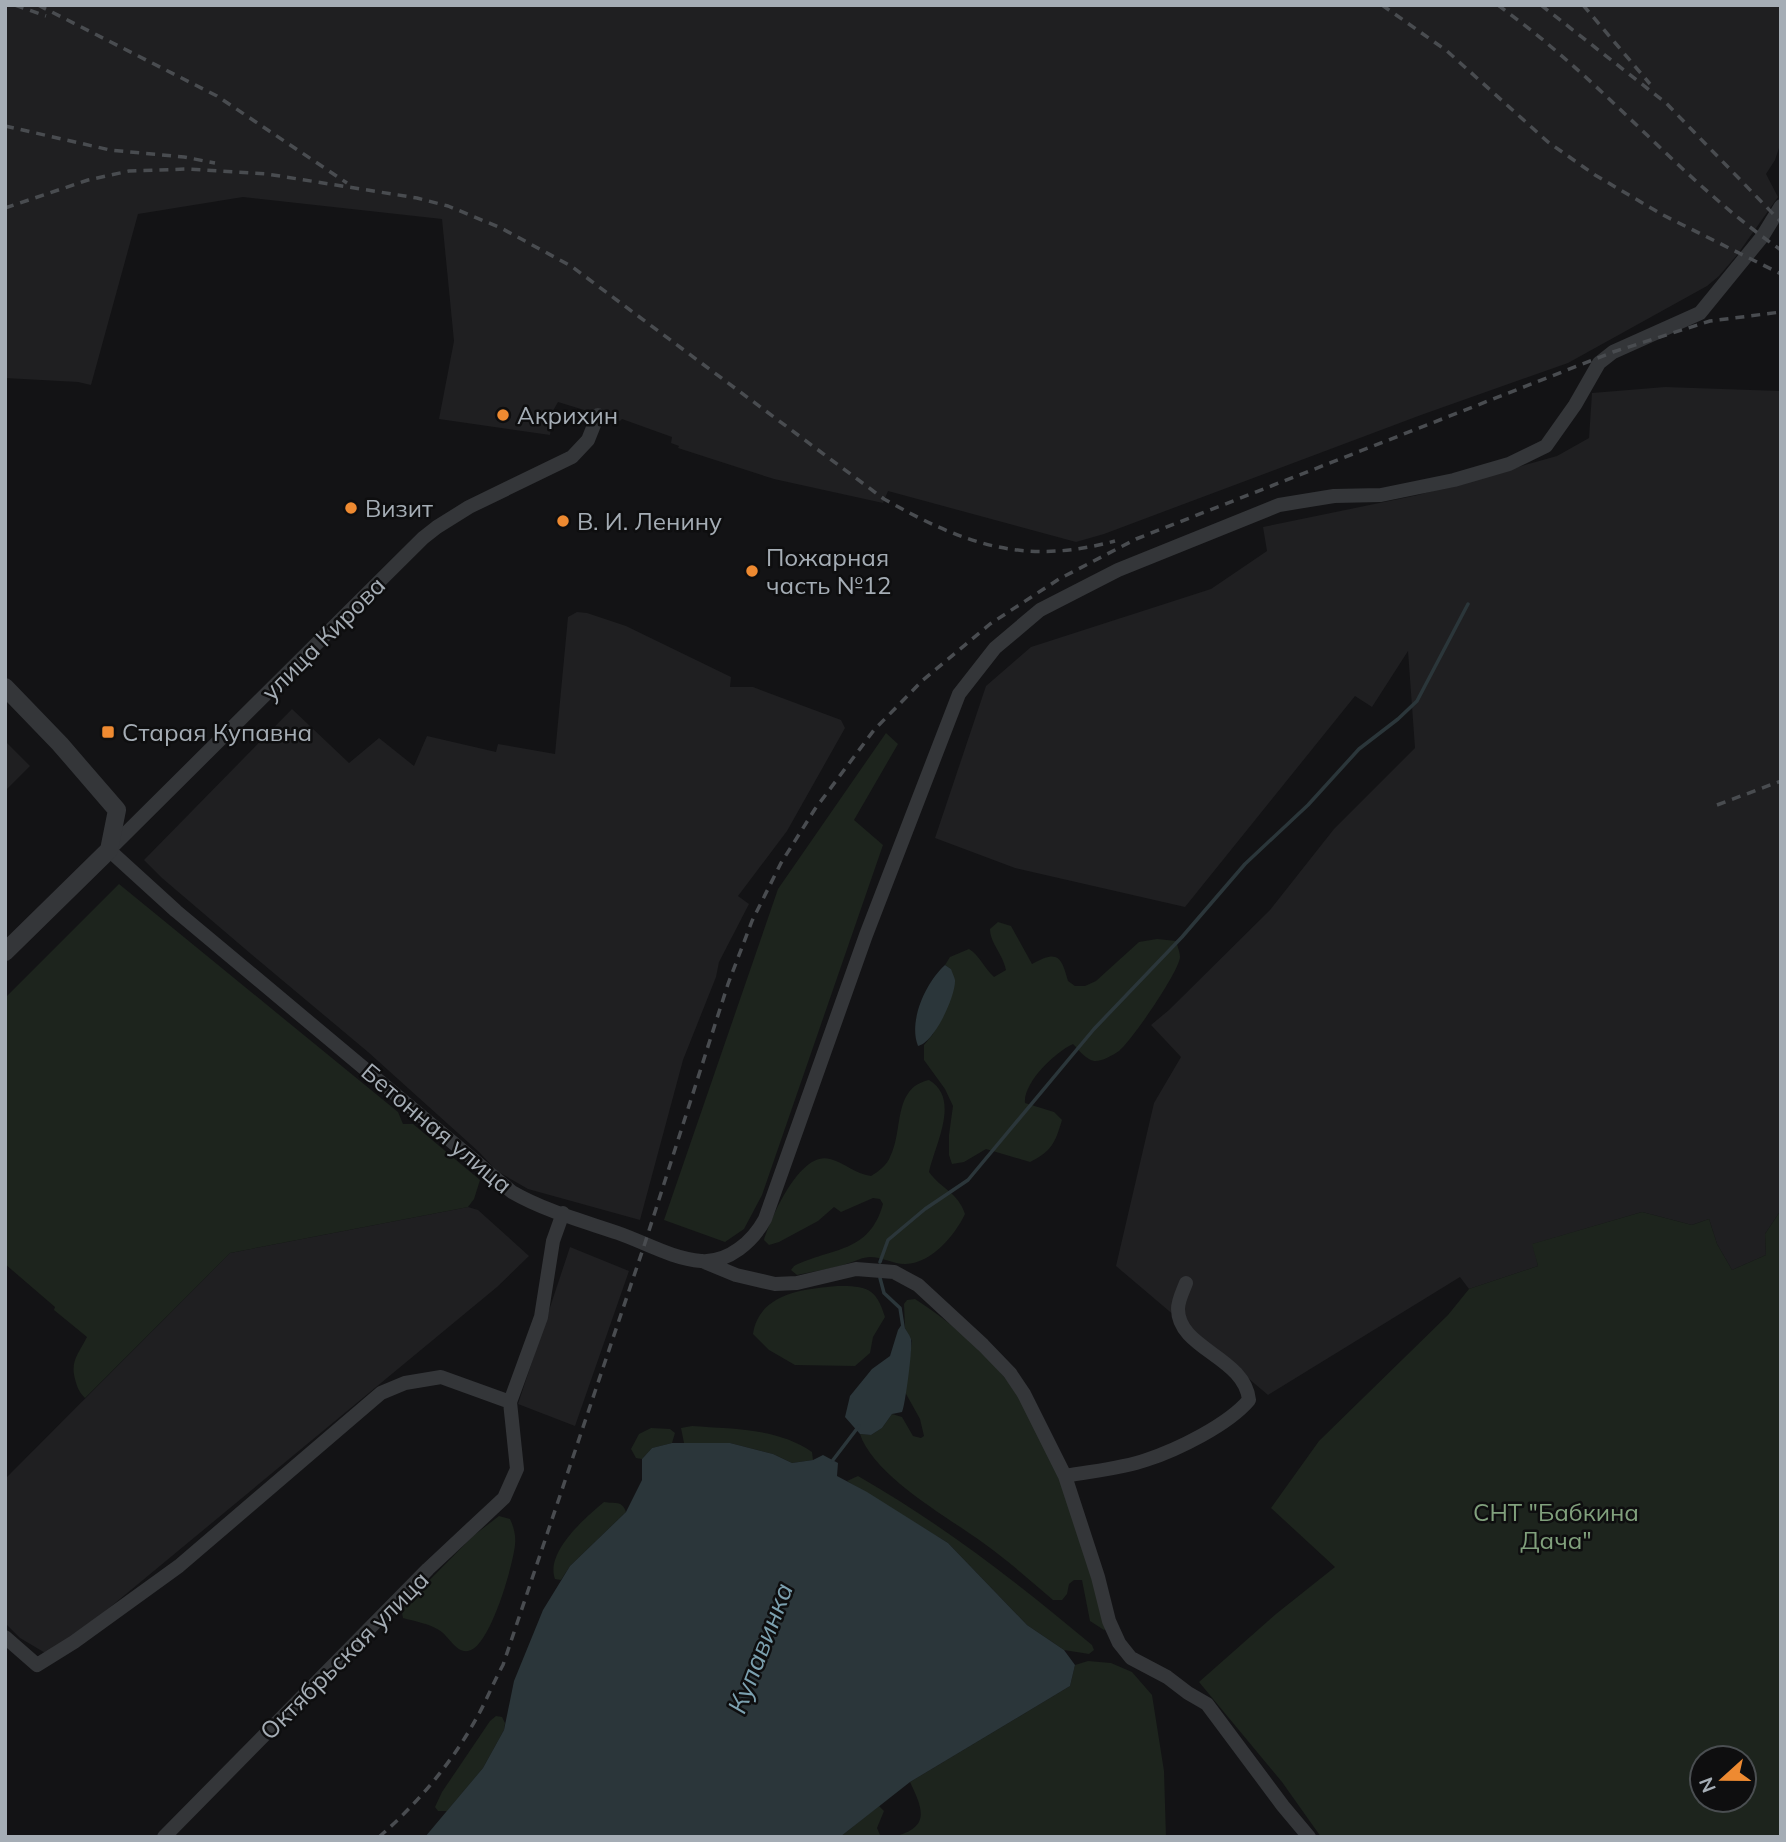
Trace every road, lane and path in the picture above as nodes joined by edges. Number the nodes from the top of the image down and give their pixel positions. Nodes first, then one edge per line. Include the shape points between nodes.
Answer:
1 (1781, 206) edge
2 (598, 415) dead end
3 (5, 687) edge
4 (109, 850) junction
5 (5, 952) edge
6 (563, 1213) junction
7 (702, 1261) junction
8 (1186, 1283) dead end
9 (510, 1402) junction
10 (1065, 1476) junction
11 (5, 1637) edge
12 (164, 1837) edge
13 (1309, 1837) edge

1 - 7 street via 1762,237 1700,313 1613,352 1599,363 1546,446 1509,464 1454,480 1381,495 1334,496 1279,505 1118,570 1040,610 995,648 959,694 765,1219 741,1248
2 - 4 street, улица Кирова via 588,440 572,457 469,507 423,538
3 - 4 street via 117,810
4 - 5 street, улица Кирова
4 - 6 street, Бетонная улица via 496,1181 528,1201
6 - 7 street, Бетонная улица
6 - 9 street via 553,1241 541,1317
7 - 10 street, Бетонная улица via 775,1284 856,1269 904,1276 1010,1373
8 - 10 street via 1178,1306 1184,1331 1240,1376 1249,1400 1213,1429 1146,1460
9 - 11 street via 441,1377 381,1393 178,1566 74,1642 37,1665
9 - 12 street, Октябрьская улица via 517,1469 504,1499 428,1569
10 - 13 street, Бетонная улица via 1119,1643 1131,1658 1207,1704

